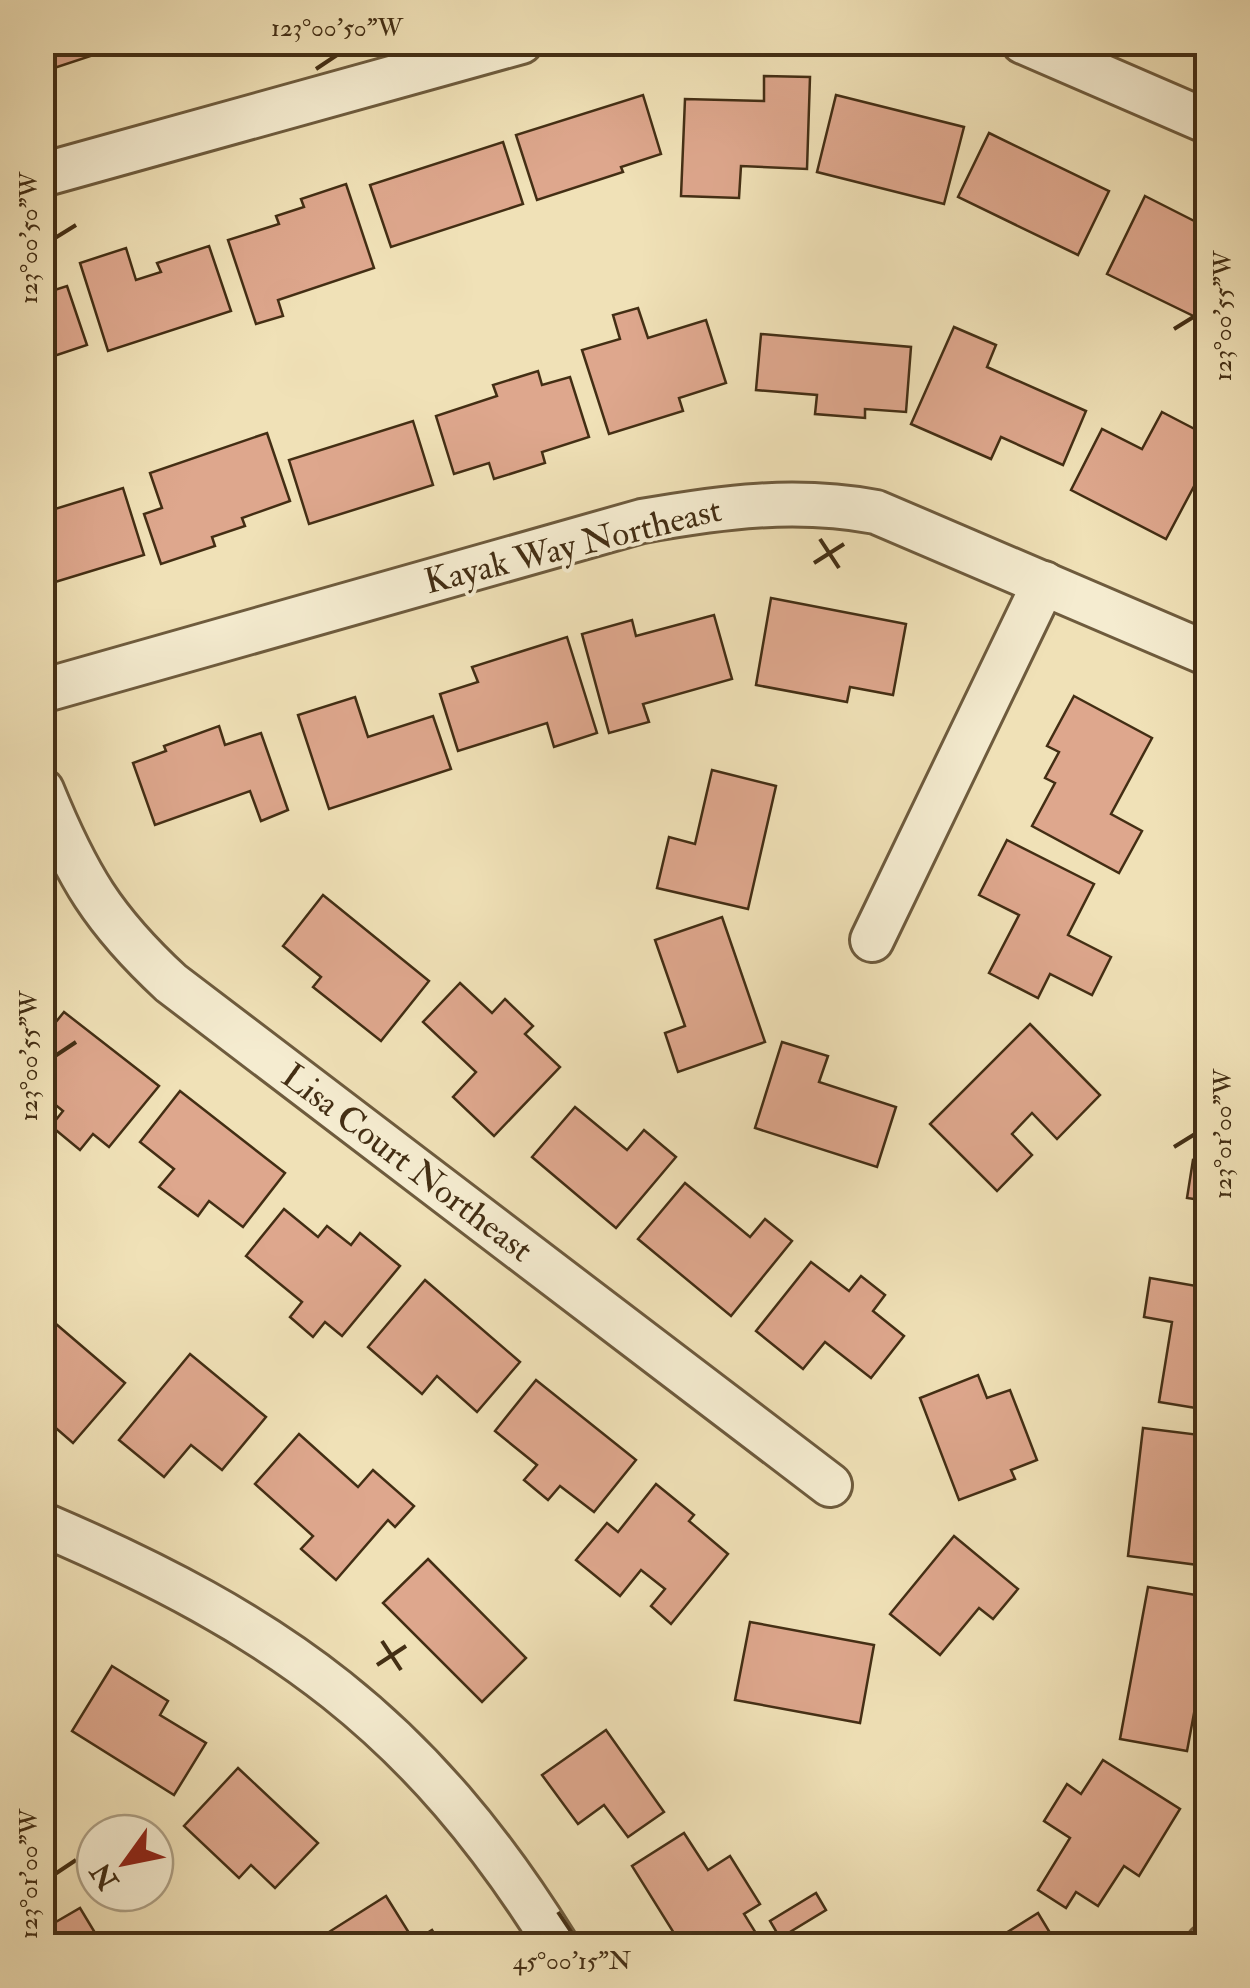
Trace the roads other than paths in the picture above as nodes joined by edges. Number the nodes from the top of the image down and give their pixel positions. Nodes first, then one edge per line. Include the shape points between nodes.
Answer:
1 (521, 42) edge
2 (1023, 42) edge
3 (1208, 122) edge
4 (42, 174) edge
5 (1044, 582) junction
6 (1208, 654) edge
7 (42, 692) edge
8 (42, 790) edge
9 (872, 940) dead end
10 (830, 1485) dead end
11 (42, 1524) edge
12 (557, 1946) edge

1 - 4 street
2 - 3 street
5 - 6 street, Kayak Way Northeast
5 - 7 street, Kayak Way Northeast via 876,512 826,503 740,504 642,521
5 - 9 street
8 - 10 street, Lisa Court Northeast via 100,908 172,983
11 - 12 street via 236,1617 374,1718 479,1831

